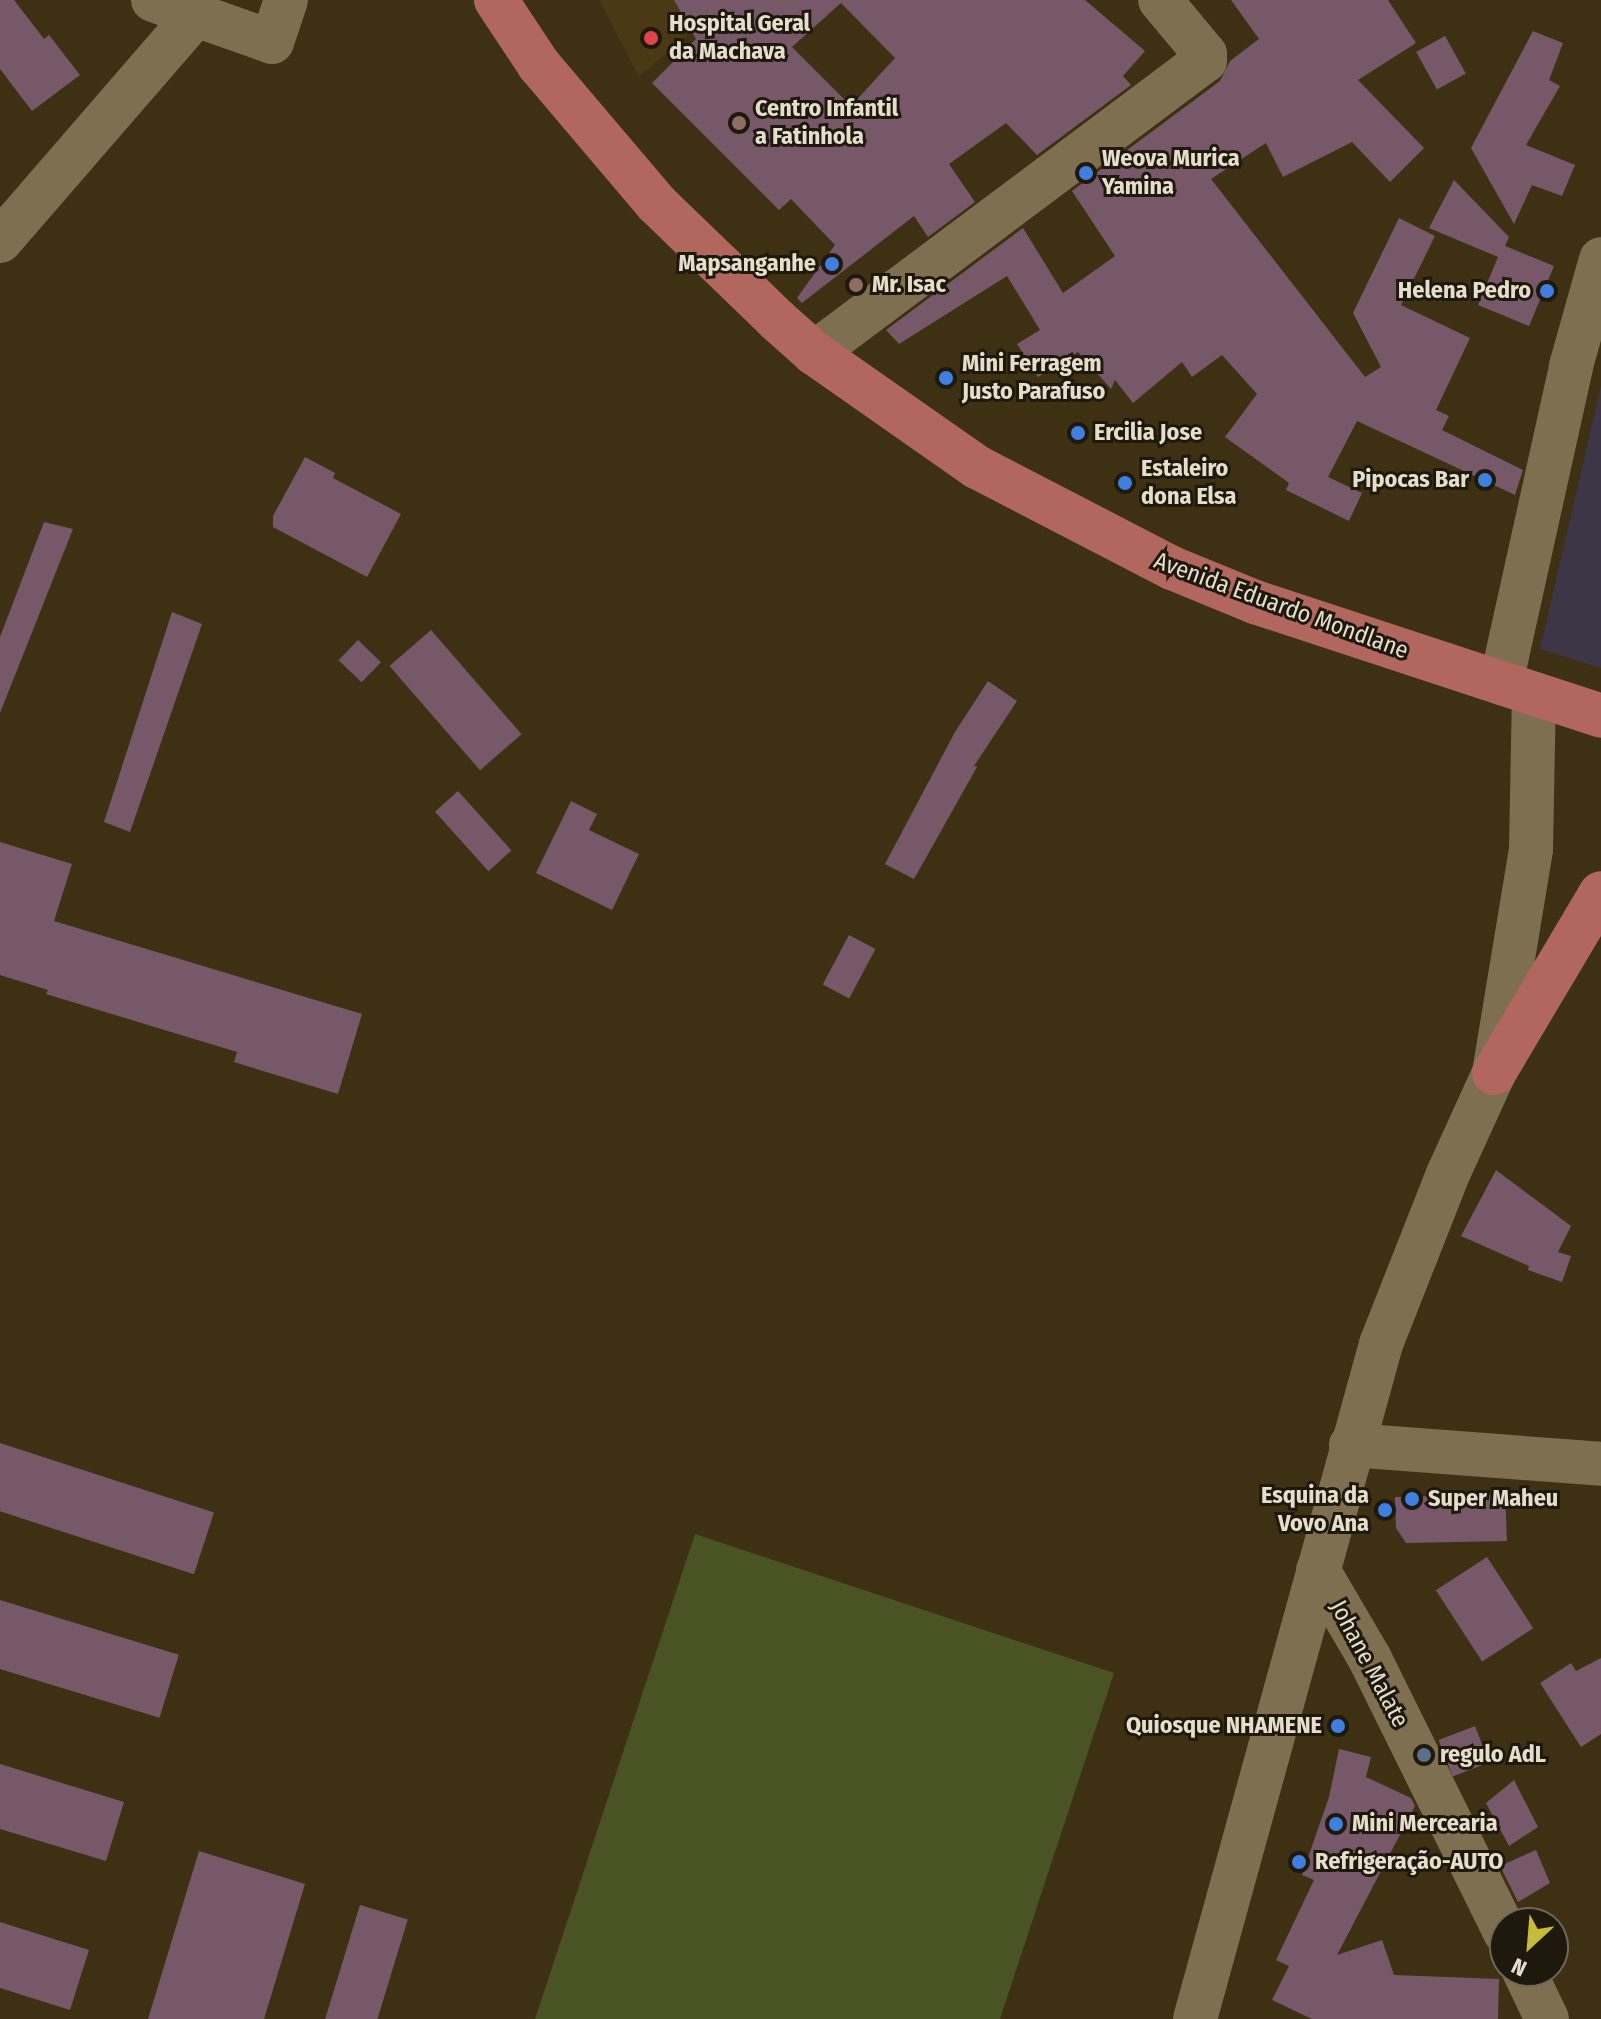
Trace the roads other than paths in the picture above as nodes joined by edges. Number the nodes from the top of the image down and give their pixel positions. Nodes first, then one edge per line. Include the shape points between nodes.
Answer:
1 (153, 0) edge
2 (286, 0) edge
3 (496, 0) edge
4 (1160, 0) edge
5 (194, 17) junction
6 (0, 241) edge
7 (1601, 259) edge
8 (814, 353) junction
9 (1518, 689) junction
10 (1601, 716) edge
11 (1601, 893) edge
12 (1494, 1073) junction
13 (1351, 1445) junction
14 (1601, 1464) edge
15 (1318, 1570) junction
16 (1493, 1907) edge
17 (1532, 1987) edge
18 (1195, 2019) edge
19 (1547, 2019) edge

1 - 5 street
2 - 5 street via 272,42
3 - 8 main road, Avenida Eduardo Mondlane via 539,65 657,204
4 - 8 street via 1205,54 1205,61
5 - 6 street
7 - 9 street via 1571,366
8 - 9 main road, Avenida Eduardo Mondlane via 977,467 1145,557 1255,602
9 - 10 main road, Avenida Eduardo Mondlane
9 - 12 street via 1531,849
11 - 12 main road
12 - 13 street via 1381,1344
13 - 14 street
13 - 15 street
15 - 16 street, Johane Malate via 1370,1659
15 - 18 street
17 - 19 street

